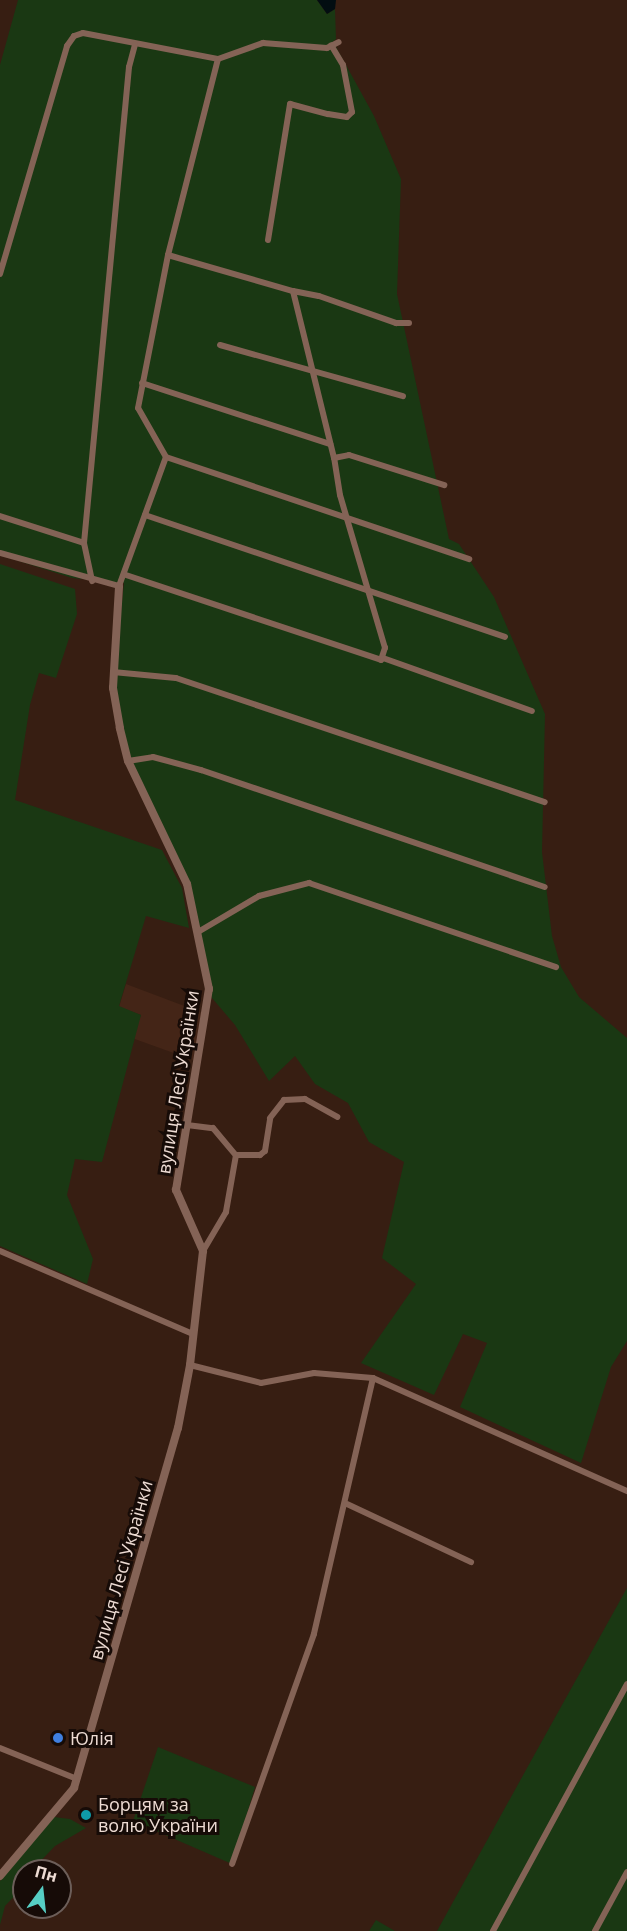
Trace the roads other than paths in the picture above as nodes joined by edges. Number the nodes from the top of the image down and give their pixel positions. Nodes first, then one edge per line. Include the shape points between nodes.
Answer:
1 (339, 42) dead end
2 (135, 45) junction
3 (331, 45) junction
4 (218, 59) junction
5 (268, 240) dead end
6 (168, 255) junction
7 (0, 274) edge
8 (292, 291) junction
9 (409, 323) dead end
10 (220, 345) dead end
11 (310, 370) junction
12 (142, 383) junction
13 (403, 396) dead end
14 (330, 444) junction
15 (166, 457) junction
16 (334, 458) junction
17 (444, 486) dead end
18 (146, 515) junction
19 (0, 516) edge
20 (349, 520) junction
21 (84, 543) junction
22 (0, 553) edge
23 (469, 559) dead end
24 (126, 575) junction
25 (92, 581) junction
26 (119, 586) junction
27 (369, 591) junction
28 (505, 638) dead end
29 (383, 658) junction
30 (113, 672) junction
31 (532, 711) dead end
32 (128, 761) junction
33 (545, 802) dead end
34 (544, 887) dead end
35 (198, 932) junction
36 (556, 967) dead end
37 (337, 1117) dead end
38 (187, 1125) junction
39 (236, 1155) junction
40 (0, 1251) edge
41 (202, 1251) junction
42 (193, 1334) junction
43 (190, 1365) junction
44 (373, 1378) junction
45 (627, 1491) edge
46 (347, 1504) junction
47 (471, 1562) dead end
48 (627, 1684) edge
49 (0, 1748) edge
50 (77, 1779) junction
51 (232, 1864) dead end
52 (627, 1872) edge
53 (0, 1876) edge
54 (493, 1931) edge
55 (595, 1931) edge

1 - 3 street
2 - 4 street
2 - 7 street via 83,33 74,36 67,46
2 - 21 street via 129,67
3 - 4 street via 327,48 263,43
3 - 5 street via 344,65 352,112 347,117 290,104
4 - 6 street
6 - 8 street
6 - 12 street
8 - 9 street via 319,296 396,323
8 - 11 street
10 - 11 street
11 - 13 street
11 - 14 street
12 - 14 street
12 - 15 street via 139,414
14 - 16 street
15 - 18 street
15 - 20 street
16 - 17 street via 349,455
16 - 20 street
18 - 24 street
18 - 27 street
19 - 21 street
20 - 23 street
20 - 27 street
21 - 25 street
22 - 25 street
24 - 26 street
24 - 29 street via 367,658
25 - 26 street
26 - 30 street, вулиця Лесі Українки
27 - 28 street
27 - 29 street via 386,648
29 - 31 street
30 - 32 street, вулиця Лесі Українки
30 - 33 street via 176,678
32 - 34 street via 153,757 201,770
32 - 35 street, вулиця Лесі Українки via 187,884
35 - 36 street via 260,896 309,883
35 - 38 street, вулиця Лесі Українки via 209,997
37 - 39 street via 305,1099 284,1100 270,1118 265,1151
38 - 39 street via 213,1128
38 - 41 street, вулиця Лесі Українки via 176,1190
39 - 41 street via 226,1212
40 - 42 street
41 - 42 street, вулиця Лесі Українки
42 - 43 street, вулиця Лесі Українки
43 - 44 street via 261,1383 314,1373
43 - 50 street, вулиця Лесі Українки via 178,1428
44 - 45 street
44 - 46 street
46 - 47 street
46 - 51 street via 314,1634
48 - 54 street
49 - 50 street
50 - 53 street, вулиця Лесі Українки via 74,1788
52 - 55 street

